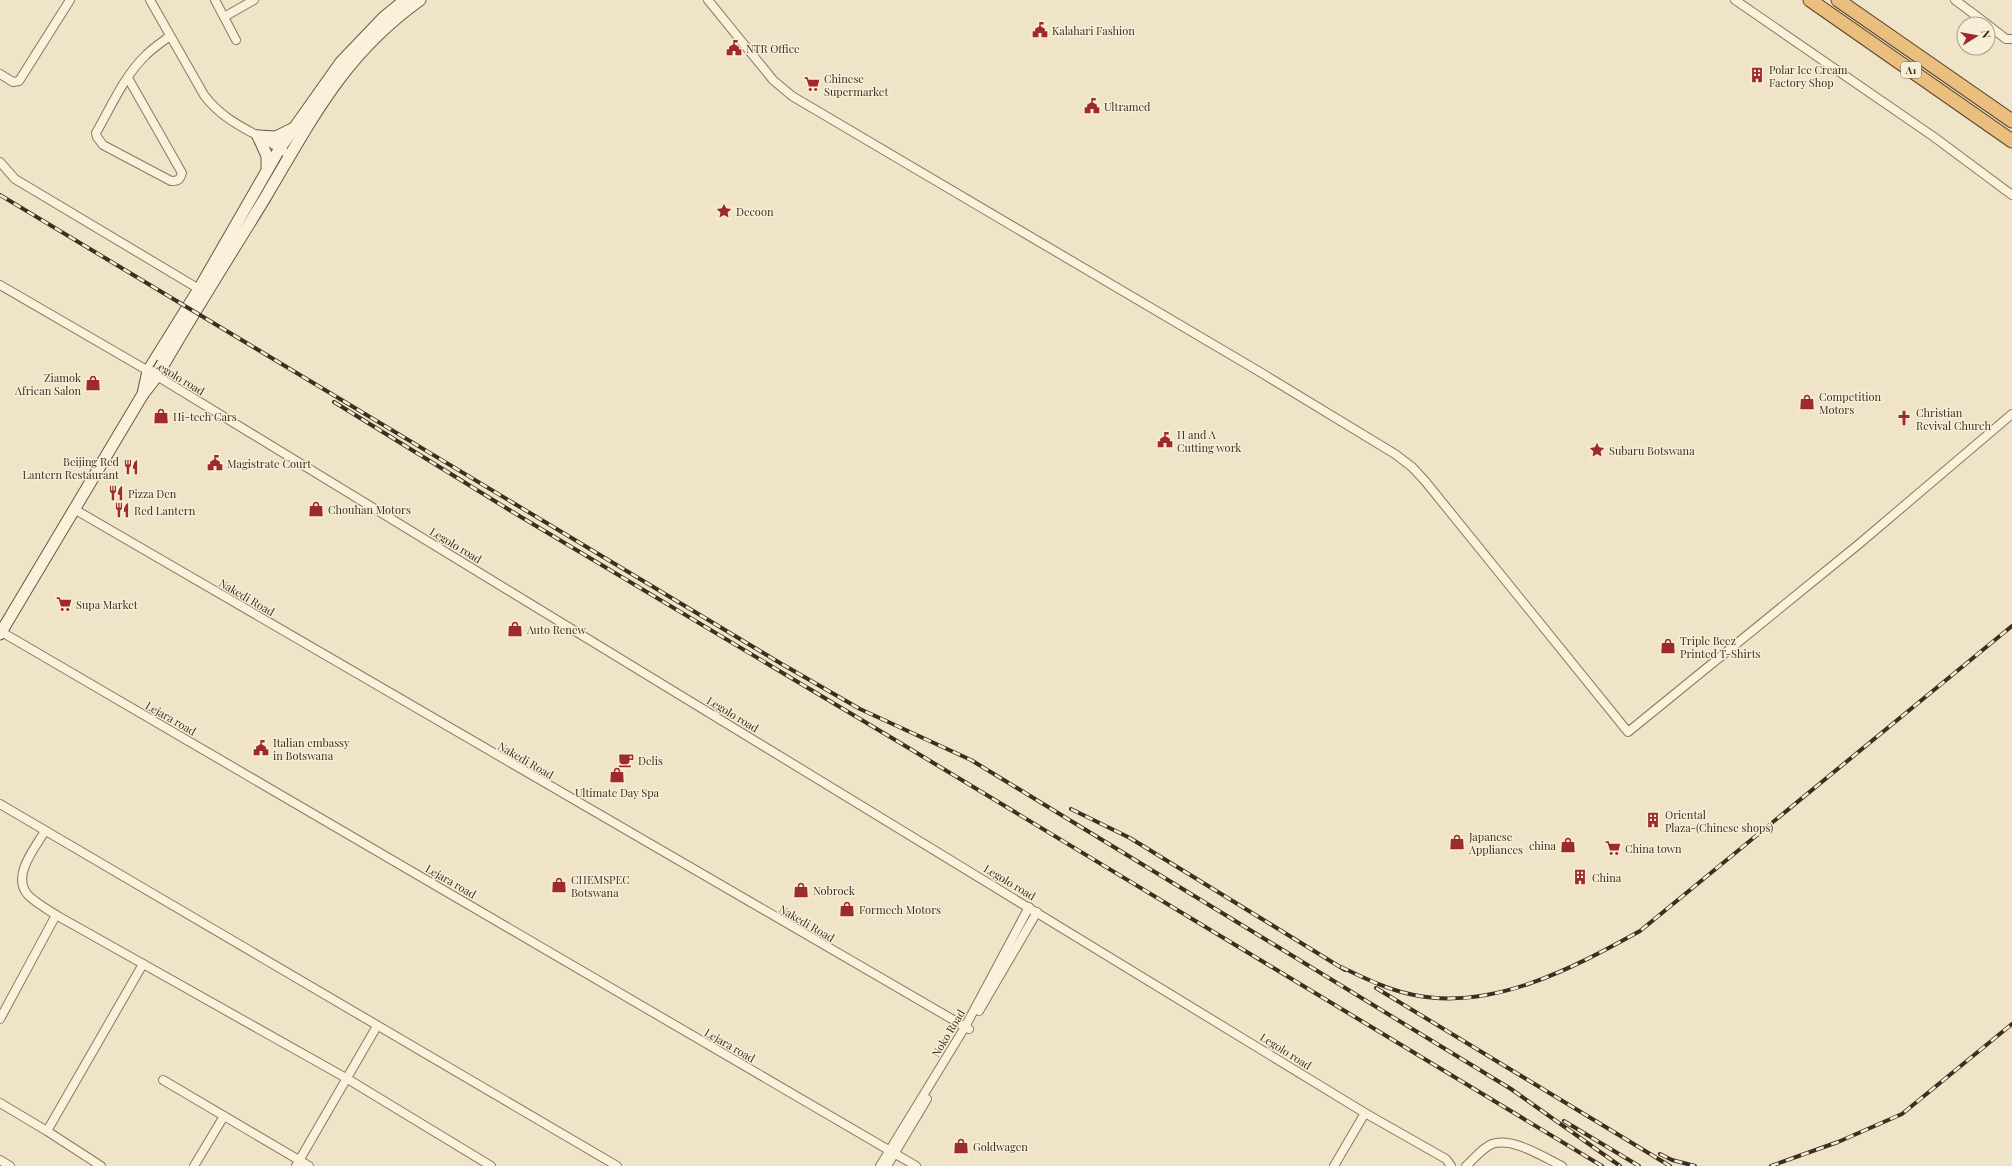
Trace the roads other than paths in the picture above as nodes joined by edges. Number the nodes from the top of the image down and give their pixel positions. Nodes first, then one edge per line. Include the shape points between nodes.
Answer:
1 (70, 0) edge
2 (150, 0) edge
3 (215, 0) edge
4 (254, 0) edge
5 (405, 0) edge
6 (420, 0) edge
7 (708, 0) edge
8 (1735, 0) edge
9 (1810, 0) edge
10 (1838, 0) edge
11 (1955, 0) edge
12 (1976, 16) edge
13 (224, 17) junction
14 (1996, 31) edge
15 (170, 36) junction
16 (2012, 39) edge
17 (236, 40) dead end
18 (0, 74) edge
19 (128, 78) junction
20 (2012, 121) edge
21 (294, 127) junction
22 (258, 136) junction
23 (2012, 142) edge
24 (280, 148) junction
25 (289, 155) junction
26 (0, 162) edge
27 (267, 169) junction
28 (2012, 195) edge
29 (0, 285) edge
30 (199, 289) junction
31 (152, 373) junction
32 (2012, 414) edge
33 (74, 509) junction
34 (0, 632) edge
35 (0, 804) edge
36 (45, 831) junction
37 (1029, 907) junction
38 (1037, 912) junction
39 (56, 916) junction
40 (143, 964) junction
41 (0, 1019) edge
42 (377, 1026) junction
43 (967, 1028) junction
44 (346, 1078) junction
45 (164, 1080) dead end
46 (0, 1103) edge
47 (1365, 1113) junction
48 (224, 1116) junction
49 (47, 1131) junction
50 (892, 1152) junction
51 (0, 1160) edge
52 (298, 1163) edge
53 (487, 1165) edge
54 (10, 1166) edge
55 (101, 1166) edge
56 (194, 1166) edge
57 (309, 1166) edge
58 (617, 1166) edge
59 (880, 1166) edge
60 (887, 1166) edge
61 (916, 1166) edge
62 (1334, 1166) edge
63 (1451, 1166) edge
64 (1466, 1166) edge
65 (1562, 1166) edge

1 - 18 street via 19,81 13,82
2 - 15 street
3 - 13 street
4 - 13 street
5 - 21 main road via 358,42
6 - 25 main road via 390,22 363,49 321,103
7 - 32 street via 773,80 792,96 1395,454 1425,481 1628,732 1859,544
8 - 28 street via 1934,137
9 - 23 highway, A1
10 - 20 highway, A1
11 - 12 street
13 - 17 street
14 - 16 street via 2006,39
15 - 19 street via 146,54
15 - 22 street via 212,106 228,120
19 - 19 street via 96,133 97,137 104,145 171,181 177,181 182,173
21 - 22 main road via 276,137
21 - 24 main road
22 - 24 street
22 - 27 main road via 267,156
24 - 25 street
24 - 27 main road
25 - 31 main road via 266,196
26 - 30 street via 15,180
27 - 30 main road
29 - 31 street, Legolo road
30 - 31 main road
31 - 33 main road via 143,394
31 - 37 street, Legolo road
33 - 34 main road
33 - 43 street, Nakedi Road
34 - 50 street, Lejara road
35 - 36 street
36 - 39 street via 23,872 22,883 28,895
36 - 42 street
37 - 38 street, Legolo road
37 - 43 street, Noko Road
38 - 43 street
38 - 47 street, Legolo road
39 - 40 street
39 - 41 street
40 - 44 street
40 - 49 street
42 - 44 street
42 - 58 street
43 - 50 street, Noko Road
44 - 52 street
44 - 53 street
45 - 48 street
46 - 49 street
47 - 62 street
47 - 63 street, Legolo road via 1446,1159
48 - 52 street
48 - 56 street
49 - 55 street
50 - 59 street, Noko Road
50 - 60 street
50 - 61 street, Lejara road
51 - 54 street
52 - 57 street
64 - 65 street via 1492,1144 1504,1142

